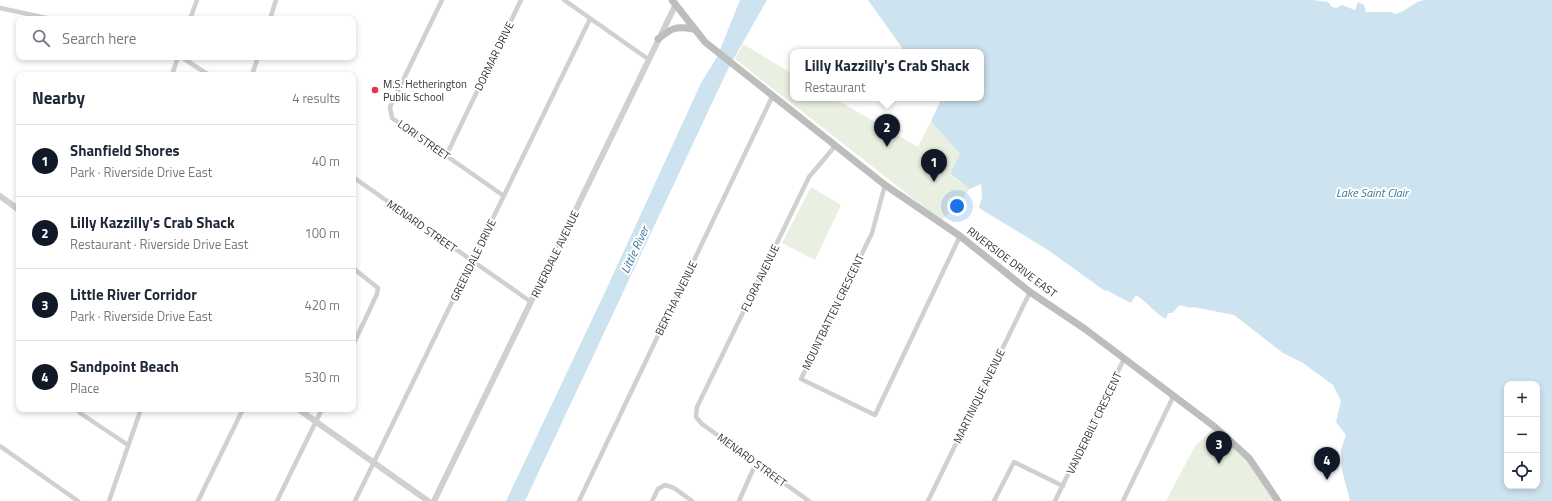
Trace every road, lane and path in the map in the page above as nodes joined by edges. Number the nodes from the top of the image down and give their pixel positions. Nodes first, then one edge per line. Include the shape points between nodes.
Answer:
1 (197, 0) edge
2 (276, 0) edge
3 (442, 0) edge
4 (521, 0) edge
5 (564, 0) edge
6 (673, 3) edge
7 (0, 8) edge
8 (37, 16) edge
9 (191, 16) edge
10 (271, 16) edge
11 (590, 18) junction
12 (693, 28) junction
13 (658, 39) junction
14 (648, 59) junction
15 (178, 60) edge
16 (184, 60) edge
17 (257, 60) edge
18 (173, 72) edge
19 (204, 72) edge
20 (253, 72) edge
21 (773, 95) junction
22 (836, 145) junction
23 (446, 156) junction
24 (356, 180) edge
25 (885, 186) junction
26 (0, 196) edge
27 (504, 196) junction
28 (16, 208) edge
29 (960, 236) junction
30 (472, 261) junction
31 (356, 270) edge
32 (1030, 292) junction
33 (531, 302) junction
34 (356, 339) edge
35 (1124, 359) junction
36 (1174, 396) junction
37 (80, 412) edge
38 (140, 412) edge
39 (242, 412) edge
40 (302, 412) edge
41 (320, 412) edge
42 (696, 417) joint
43 (316, 421) junction
44 (128, 445) junction
45 (0, 446) edge
46 (374, 463) junction
47 (756, 463) junction
48 (1063, 486) junction
49 (78, 501) edge
50 (109, 501) edge
51 (198, 501) edge
52 (277, 501) edge
53 (355, 501) edge
54 (428, 501) edge
55 (434, 501) edge
56 (579, 501) edge
57 (652, 501) edge
58 (692, 501) edge
59 (739, 501) edge
60 (809, 501) edge
61 (928, 501) edge
62 (994, 501) edge
63 (1056, 501) edge
64 (1123, 501) edge
65 (1278, 501) edge

1 - 9 street
2 - 10 street
3 - 23 street, LORI STREET via 390,108 392,118
4 - 23 street, DORMAR DRIVE
5 - 11 street
6 - 12 main road, RIVERSIDE DRIVE EAST
6 - 13 street, RIVERDALE AVENUE
7 - 8 street
11 - 14 street
11 - 27 street, GREENDALE DRIVE
12 - 13 main road via 677,27
12 - 21 main road, RIVERSIDE DRIVE EAST via 705,42
13 - 14 street, RIVERDALE AVENUE
14 - 33 street, RIVERDALE AVENUE
15 - 18 street
16 - 19 street
17 - 20 street
21 - 22 main road, RIVERSIDE DRIVE EAST
21 - 56 street, BERTHA AVENUE
22 - 25 main road, RIVERSIDE DRIVE EAST
22 - 42 street, FLORA AVENUE via 809,177 697,407
23 - 27 street, LORI STREET
24 - 30 street, MENARD STREET
25 - 29 main road, RIVERSIDE DRIVE EAST
25 - 29 street, MOUNTBATTEN CRESCENT via 872,233 801,379 875,415
26 - 28 street
27 - 30 street, GREENDALE DRIVE
29 - 32 main road, RIVERSIDE DRIVE EAST
30 - 33 street, MENARD STREET
30 - 46 street, GREENDALE DRIVE
31 - 34 street via 378,288
32 - 35 main road, RIVERSIDE DRIVE EAST
32 - 61 street, MARTINIQUE AVENUE
33 - 55 street, RIVERDALE AVENUE
35 - 36 main road, RIVERSIDE DRIVE EAST
35 - 48 street, VANDERBILT CRESCENT
36 - 64 street
36 - 65 main road, RIVERSIDE DRIVE EAST via 1238,446 1258,470
37 - 44 street
38 - 44 street
39 - 51 street
40 - 43 street
41 - 43 street
42 - 47 street, MENARD STREET
43 - 46 street
43 - 52 street
44 - 50 street
45 - 49 street
46 - 53 street, GREENDALE DRIVE
46 - 54 street
47 - 59 street
47 - 60 street, MENARD STREET
48 - 62 street, VANDERBILT CRESCENT via 1014,462
48 - 63 street, VANDERBILT CRESCENT
57 - 58 street via 658,489 665,485 674,488

